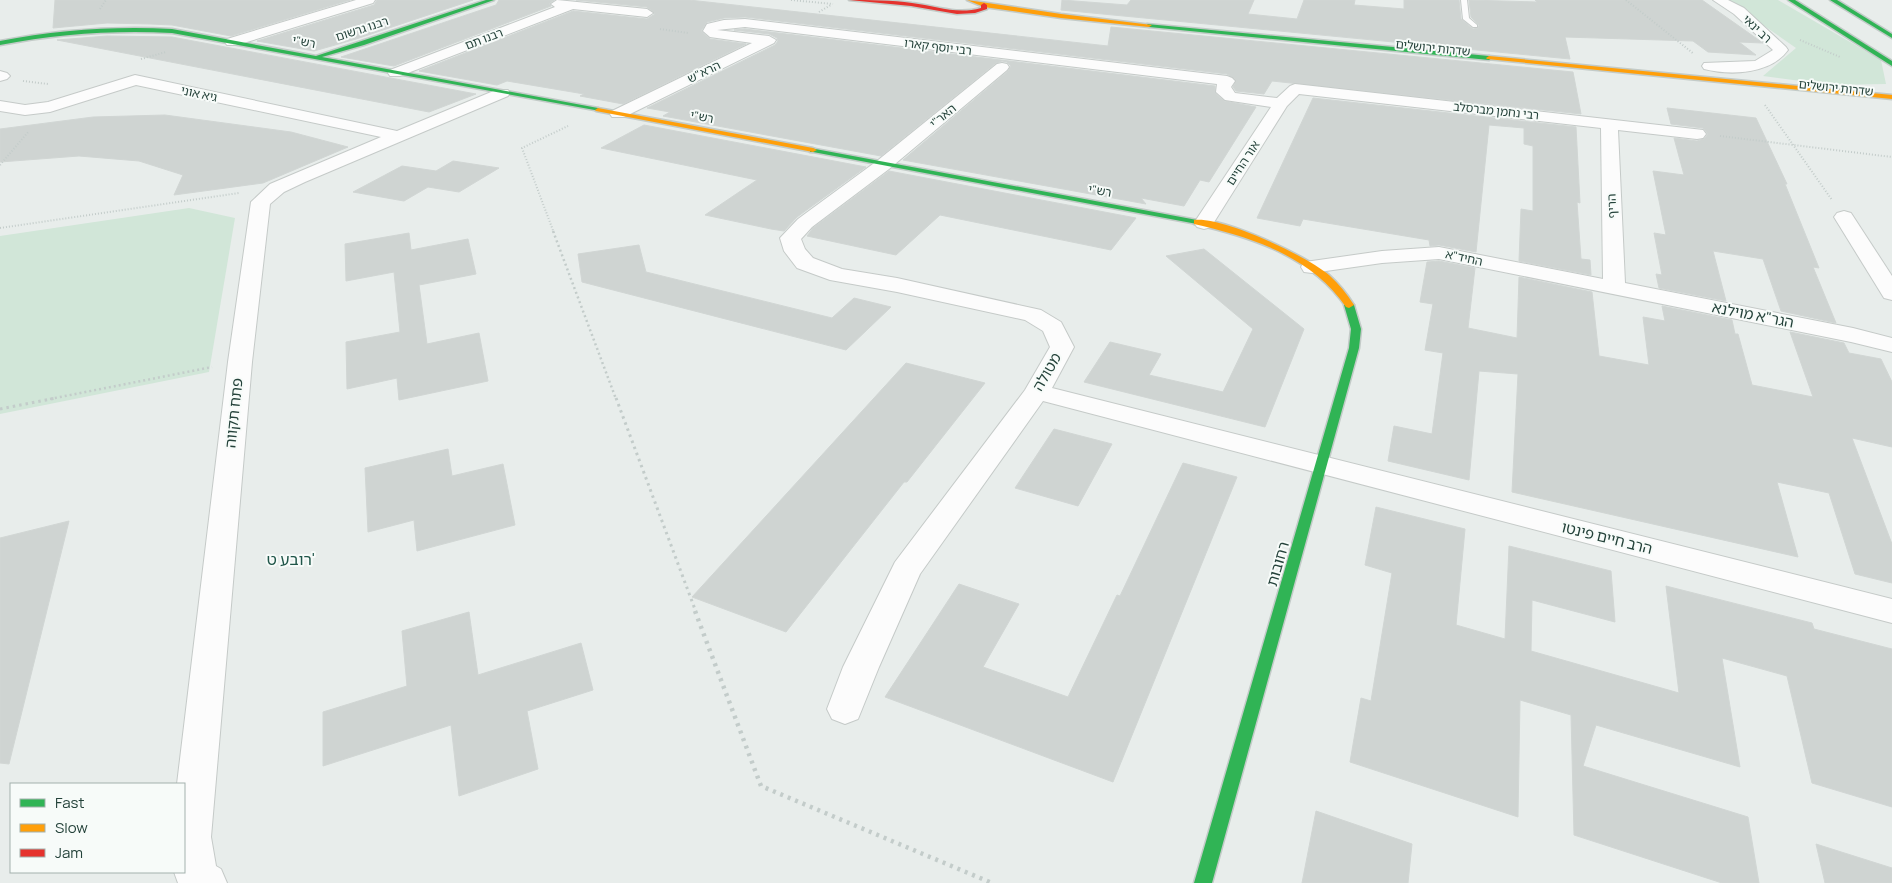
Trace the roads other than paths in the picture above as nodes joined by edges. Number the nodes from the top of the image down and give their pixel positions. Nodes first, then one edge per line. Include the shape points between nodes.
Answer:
1 (369, 0) edge
2 (466, 0) edge
3 (491, 0) edge
4 (852, 0) edge
5 (970, 0) edge
6 (1464, 0) edge
7 (1719, 0) edge
8 (1791, 0) edge
9 (1833, 0) edge
10 (942, 2) edge
11 (983, 3) edge
12 (557, 4) dead end
13 (572, 6) junction
14 (647, 13) dead end
15 (971, 13) junction
16 (1475, 26) dead end
17 (791, 29) junction
18 (1892, 36) edge
19 (358, 41) junction
20 (767, 41) junction
21 (232, 42) junction
22 (0, 43) edge
23 (273, 50) junction
24 (986, 53) junction
25 (311, 57) junction
26 (1061, 62) junction
27 (1892, 64) edge
28 (353, 65) junction
29 (1709, 66) road end
30 (1002, 67) junction
31 (395, 73) junction
32 (1295, 88) joint
33 (1892, 91) edge
34 (502, 93) junction
35 (1892, 97) edge
36 (1858, 99) junction
37 (1281, 102) junction
38 (0, 106) edge
39 (1892, 107) edge
40 (1876, 108) dead end
41 (618, 114) junction
42 (1609, 124) junction
43 (1697, 134) road end
44 (400, 136) junction
45 (883, 165) junction
46 (1844, 217) road end
47 (1204, 223) junction
48 (1312, 267) junction
49 (1614, 288) junction
50 (1892, 293) edge
51 (1892, 345) edge
52 (1036, 392) junction
53 (1321, 465) junction
54 (1892, 611) edge
55 (845, 709) dead end
56 (206, 883) edge
57 (1203, 883) edge

1 - 21 street
2 - 19 street, רבנו גרשום
3 - 19 street, רבנו גרשום
4 - 10 street via 915,5
5 - 11 street, שדרות ירושלים
6 - 16 lane via 1466,19
7 - 29 street, רב ינאי via 1739,11 1780,50 1761,65
8 - 27 street
9 - 18 street
10 - 15 street, שדרות ירושלים via 953,13
11 - 15 street via 985,7
11 - 36 street, שדרות ירושלים via 1061,16
12 - 13 street
13 - 14 street
13 - 31 street, רבנו תם
15 - 36 street, שדרות ירושלים via 1758,94
17 - 20 street, הרא"ש
17 - 20 street, רבי יוסף קארו via 735,23 712,27 710,31
17 - 24 street, רבי יוסף קארו
19 - 23 street
19 - 25 street, רבנו גרשום
19 - 28 street via 350,54 349,60
20 - 41 street, הרא"ש
21 - 22 street, רש"י via 151,29 79,30
21 - 23 street, רש"י
23 - 25 street, רש"י
24 - 26 street, רבי יוסף קארו
24 - 30 street via 985,63
25 - 28 street, רש"י
26 - 30 street via 1042,70
26 - 37 street, רבי יוסף קארו via 1227,81 1224,92 1231,97
28 - 31 street, רש"י
30 - 45 street, האר"י
31 - 34 street, רש"י
32 - 37 street, אור החיים
32 - 42 street, רבי נחמן מברסלב
33 - 36 street
34 - 41 street, רש"י
34 - 44 street, פתח תקווה
35 - 36 street, שדרות ירושלים
36 - 39 street, שדרות ירושלים
36 - 40 street
37 - 47 street, אור החיים
38 - 44 street, גיא אוני via 25,110 50,107 135,80
41 - 45 street, רש"י
42 - 43 street, רבי נחמן מברסלב
42 - 49 street, הריף
44 - 56 street, פתח תקווה via 277,188 261,202 240,362 191,837 196,877
45 - 47 street, רש"י
45 - 52 street, מטולה via 805,223 790,238 795,251 805,263 838,275 1033,315 1053,327 1062,347
46 - 50 street
47 - 48 street, רש"י via 1263,242
48 - 49 street, החיד"א via 1439,253
48 - 53 street, רחובות via 1330,280 1344,297 1356,329 1354,348
49 - 51 street, הגר"א מוילנא
52 - 53 street, הרב חיים פינטו
52 - 55 street, מטולה via 906,570
53 - 54 street, הרב חיים פינטו
53 - 57 street, רחובות

